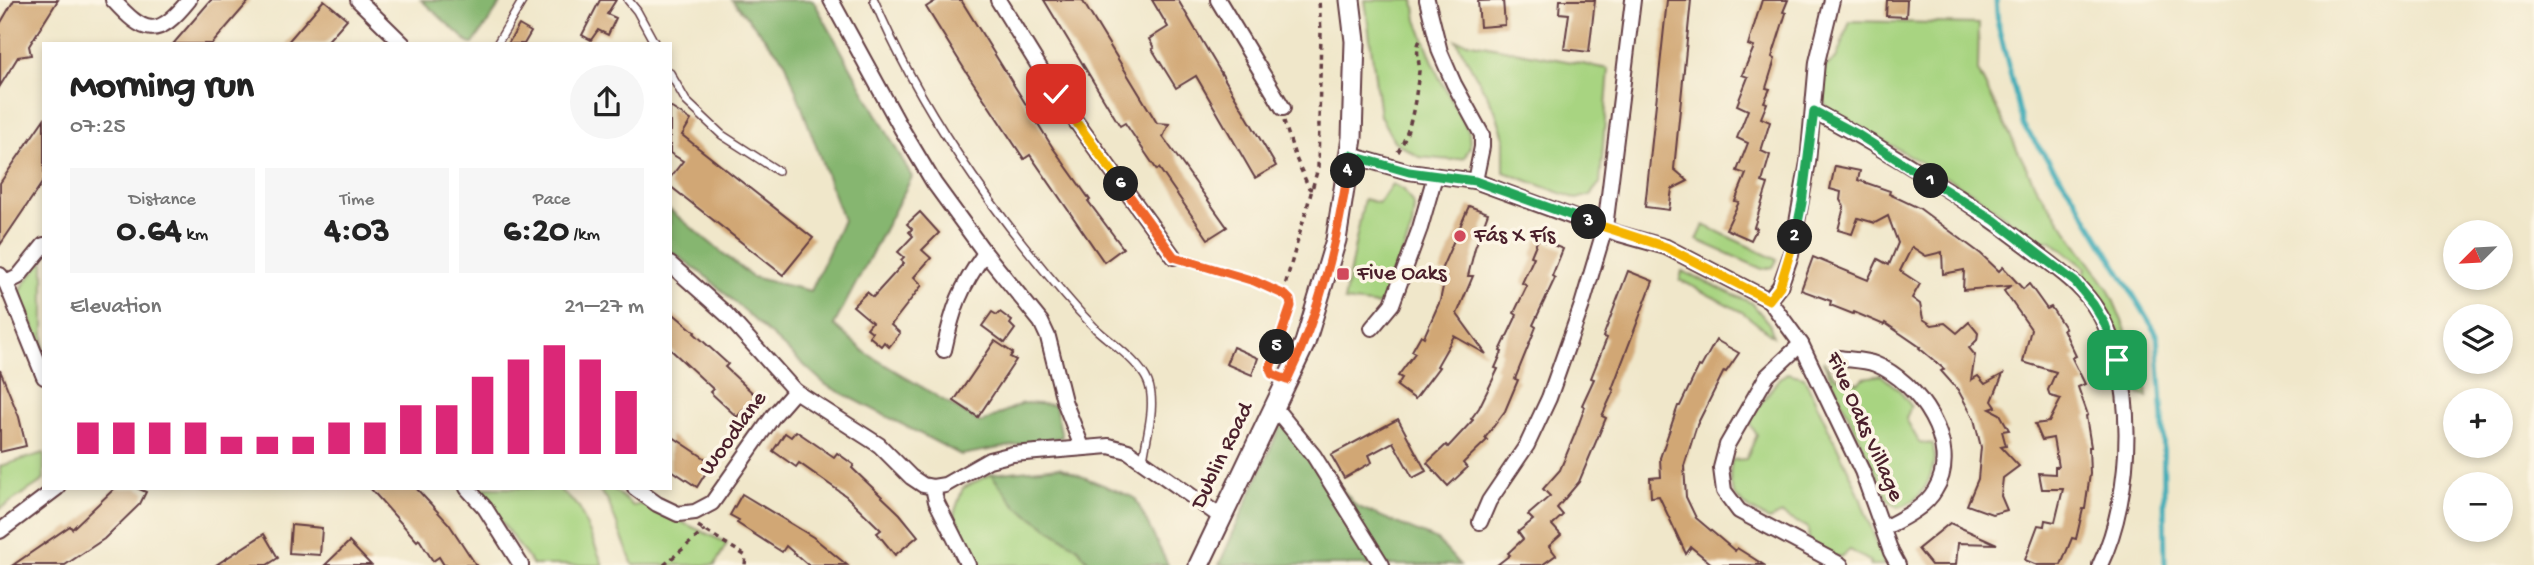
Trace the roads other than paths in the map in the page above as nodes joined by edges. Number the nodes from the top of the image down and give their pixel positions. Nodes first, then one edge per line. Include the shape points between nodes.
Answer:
1 (113, 0) edge
2 (189, 0) edge
3 (358, 0) edge
4 (523, 0) edge
5 (628, 0) edge
6 (831, 0) edge
7 (874, 0) edge
8 (998, 0) edge
9 (1218, 0) edge
10 (1350, 0) edge
11 (1427, 0) edge
12 (1633, 0) edge
13 (1832, 0) edge
14 (401, 42) edge
15 (498, 42) edge
16 (653, 42) edge
17 (672, 76) edge
18 (1283, 108) road end
19 (1814, 111) junction
20 (1350, 155) junction
21 (778, 171) dead end
22 (1435, 176) junction
23 (1475, 181) junction
24 (1605, 228) junction
25 (42, 248) edge
26 (985, 253) junction
27 (1174, 257) road end
28 (672, 266) edge
29 (3, 279) edge
30 (1769, 300) junction
31 (1372, 328) dead end
32 (1801, 344) junction
33 (944, 349) dead end
34 (1838, 358) dead end
35 (42, 372) edge
36 (795, 391) junction
37 (1274, 407) junction
38 (1082, 447) junction
39 (1143, 461) junction
40 (933, 487) junction
41 (54, 490) edge
42 (469, 490) edge
43 (638, 490) edge
44 (1222, 517) junction
45 (1480, 522) dead end
46 (1884, 528) junction
47 (0, 531) edge
48 (521, 565) edge
49 (968, 565) edge
50 (1199, 565) edge
51 (1382, 565) edge
52 (1841, 565) edge
53 (1898, 565) edge
54 (2100, 565) edge

1 - 2 street via 147,29 170,19
3 - 14 street
4 - 15 lane
5 - 16 lane
6 - 26 street via 934,183
7 - 39 lane via 891,41 954,148 1012,230 1064,294 1148,381 1151,405
8 - 27 street via 1056,94
9 - 18 street
10 - 20 main road, Dublin Road via 1355,41
11 - 23 street via 1454,84 1482,135
12 - 24 street
13 - 19 street via 1817,62
17 - 21 lane via 686,101 722,135
19 - 30 street via 1791,256 1780,286
19 - 54 street via 1994,220 2075,282 2093,304 2117,360 2126,414 2120,507
20 - 22 street
20 - 37 main road, Dublin Road via 1336,240 1309,333
22 - 23 street
22 - 31 street via 1392,304
23 - 24 street
24 - 30 street via 1666,247
24 - 45 street via 1549,398 1527,445
25 - 29 street via 19,277
26 - 33 street via 966,280
26 - 38 street via 1041,322
28 - 36 street via 726,314
29 - 35 street
30 - 32 street, Five Oaks Village
32 - 46 street, Five Oaks Village
32 - 52 street, Five Oaks Village via 1767,376 1727,445 1721,468 1724,491 1739,511
34 - 46 street, Five Oaks Village via 1874,363 1897,376 1934,422 1944,446 1943,470 1935,491
36 - 40 street via 879,445 923,485
36 - 43 street, Woodlane via 712,503 695,512 678,513
37 - 44 main road, Dublin Road
37 - 51 street via 1314,456
38 - 39 street via 1109,446
38 - 40 street via 989,460
39 - 44 street
40 - 49 street
41 - 47 street
42 - 48 street
44 - 50 main road, Dublin Road
46 - 53 street, Five Oaks Village

